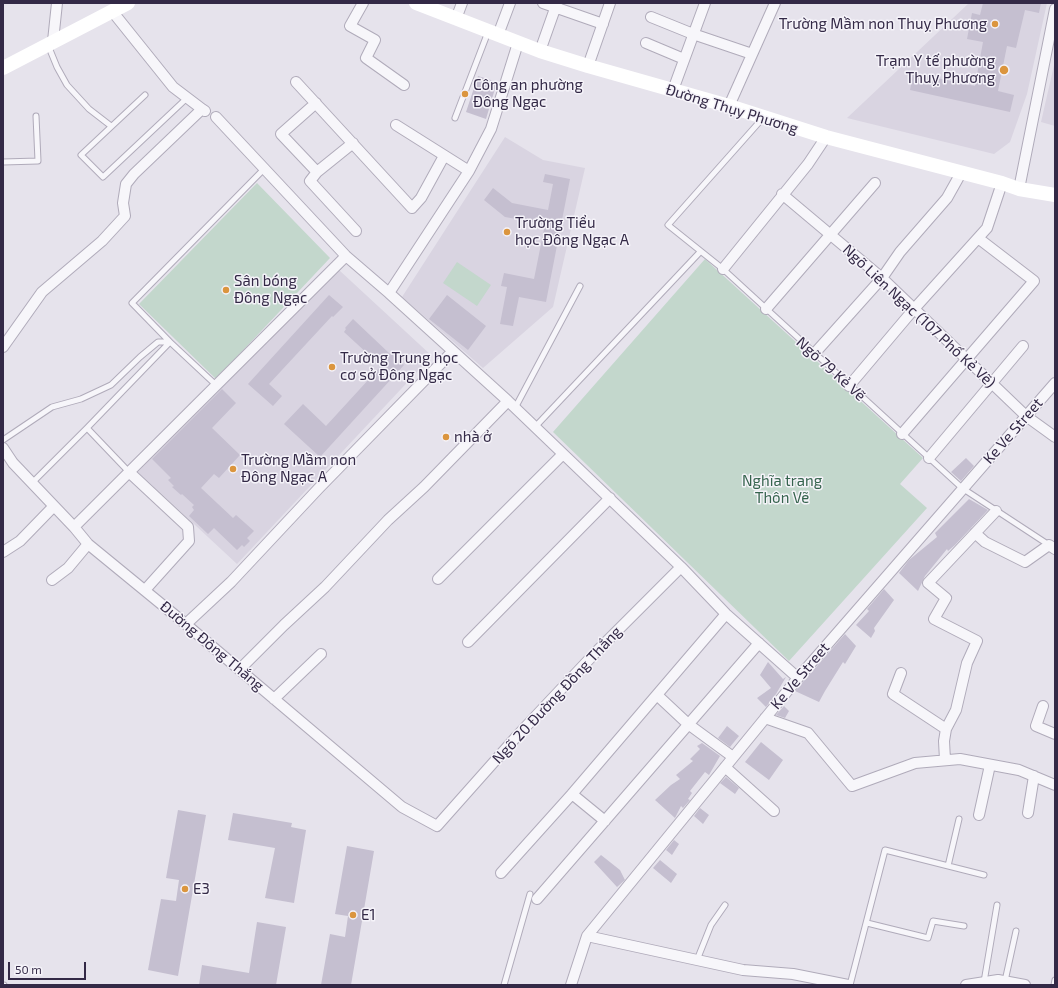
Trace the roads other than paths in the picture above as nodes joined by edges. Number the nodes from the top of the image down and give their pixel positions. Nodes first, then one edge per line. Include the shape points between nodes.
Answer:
1 (57, 3) edge
2 (128, 3) edge
3 (362, 3) edge
4 (416, 3) edge
5 (462, 3) edge
6 (510, 3) edge
7 (543, 3) edge
8 (610, 3) edge
9 (705, 3) edge
10 (775, 3) edge
11 (556, 5) edge
12 (1055, 10) edge
13 (112, 12) junction
14 (651, 17) dead end
15 (456, 19) junction
16 (603, 24) junction
17 (493, 33) junction
18 (693, 34) junction
19 (50, 42) junction
20 (518, 43) junction
21 (646, 43) dead end
22 (540, 51) junction
23 (752, 54) junction
24 (684, 59) junction
25 (588, 66) junction
26 (3, 68) edge
27 (296, 82) dead end
28 (404, 85) dead end
29 (673, 90) junction
30 (145, 95) dead end
31 (187, 98) junction
32 (316, 104) junction
33 (729, 106) junction
34 (36, 116) dead end
35 (216, 117) dead end
36 (455, 118) dead end
37 (763, 118) junction
38 (396, 125) dead end
39 (111, 126) junction
40 (826, 138) junction
41 (353, 143) junction
42 (444, 156) junction
43 (3, 162) edge
44 (264, 169) junction
45 (468, 171) junction
46 (317, 172) junction
47 (961, 173) junction
48 (1002, 183) junction
49 (875, 184) dead end
50 (1019, 189) junction
51 (782, 194) junction
52 (1055, 195) edge
53 (356, 231) dead end
54 (830, 234) junction
55 (978, 238) junction
56 (700, 252) junction
57 (346, 256) junction
58 (723, 269) junction
59 (882, 278) junction
60 (580, 286) dead end
61 (389, 293) junction
62 (766, 309) junction
63 (914, 309) junction
64 (170, 342) junction
65 (1023, 346) dead end
66 (3, 347) edge
67 (452, 351) junction
68 (814, 354) junction
69 (967, 359) junction
70 (992, 383) junction
71 (1055, 383) edge
72 (216, 385) junction
73 (849, 386) junction
74 (508, 401) junction
75 (515, 408) junction
76 (1026, 416) junction
77 (535, 427) junction
78 (87, 428) junction
79 (902, 434) junction
80 (1055, 437) edge
81 (3, 440) edge
82 (3, 448) edge
83 (563, 454) junction
84 (929, 458) junction
85 (129, 472) junction
86 (32, 483) junction
87 (962, 488) junction
88 (610, 498) junction
89 (54, 506) junction
90 (996, 511) junction
91 (74, 527) junction
92 (975, 533) junction
93 (88, 544) junction
94 (1052, 547) edge
95 (3, 552) edge
96 (681, 566) junction
97 (438, 579) dead end
98 (52, 580) dead end
99 (145, 590) junction
100 (726, 614) junction
101 (186, 624) junction
102 (468, 642) dead end
103 (759, 643) junction
104 (321, 654) dead end
105 (240, 669) junction
106 (901, 673) dead end
107 (798, 678) junction
108 (657, 695) junction
109 (274, 699) junction
110 (1043, 706) dead end
111 (765, 718) junction
112 (688, 724) junction
113 (946, 729) junction
114 (1055, 734) edge
115 (733, 757) junction
116 (945, 760) junction
117 (990, 765) junction
118 (725, 767) junction
119 (1034, 776) junction
120 (1055, 785) edge
121 (572, 794) junction
122 (774, 811) dead end
123 (1028, 813) dead end
124 (979, 814) dead end
125 (959, 819) dead end
126 (605, 821) junction
127 (437, 826) joint
128 (948, 866) junction
129 (501, 873) dead end
130 (984, 875) dead end
131 (534, 897) joint
132 (725, 905) dead end
133 (997, 905) dead end
134 (866, 923) junction
135 (964, 926) dead end
136 (1016, 931) dead end
137 (587, 936) junction
138 (697, 960) junction
139 (1055, 980) edge
140 (1005, 981) junction
141 (984, 982) junction
142 (834, 984) edge
143 (504, 985) edge
144 (571, 985) edge
145 (849, 985) edge
146 (966, 985) edge
147 (1024, 985) edge
148 (1054, 985) edge

1 - 19 street
2 - 13 main road
3 - 28 street via 350,26 375,40 366,58
4 - 15 main road, Đường Thụy Phương
5 - 15 street
6 - 17 street
7 - 11 street
8 - 16 street
9 - 18 street
10 - 23 street
11 - 16 street
11 - 22 street
12 - 50 street
13 - 19 main road
13 - 31 street via 173,87
14 - 18 street
15 - 17 main road, Đường Thụy Phương
16 - 25 street
17 - 20 main road, Đường Thụy Phương
17 - 36 lane
18 - 23 street
18 - 24 street
19 - 26 main road
19 - 39 lane via 56,67 67,85 89,109
20 - 22 main road, Đường Thụy Phương
20 - 45 street via 491,129
21 - 24 street
22 - 25 main road, Đường Thụy Phương
23 - 33 street
24 - 29 street
25 - 29 main road, Đường Thụy Phương
27 - 32 street
29 - 33 main road, Đường Thụy Phương
30 - 39 lane
31 - 39 lane via 103,177 81,155
31 - 66 street via 203,110 126,184 123,203 125,216 102,241 42,292
32 - 41 street
32 - 46 street via 281,134
33 - 37 main road, Đường Thụy Phương
34 - 43 lane via 38,161
35 - 44 street
37 - 40 main road, Đường Thụy Phương
37 - 56 lane, Ngõ 79 Kẻ Vẽ via 668,225
38 - 42 street
40 - 47 main road, Đường Thụy Phương
40 - 51 street
41 - 42 street via 412,208 421,198
41 - 46 street
42 - 45 street
44 - 57 street
44 - 64 lane via 132,303
45 - 61 street
46 - 53 street via 310,181
47 - 48 main road, Đường Thụy Phương
47 - 59 street via 946,198 900,252
48 - 50 main road, Đường Thụy Phương
48 - 55 street via 987,228
49 - 54 street
50 - 52 main road, Đường Thụy Phương
51 - 54 street, Ngõ Liên Ngạc (107 Phố Kẻ Vẽ)
51 - 58 street
54 - 59 street, Ngõ Liên Ngạc (107 Phố Kẻ Vẽ)
54 - 62 street
55 - 63 street
55 - 69 street via 1034,281
56 - 58 lane, Ngõ 79 Kẻ Vẽ
56 - 77 lane
57 - 61 street
57 - 72 street
58 - 62 lane, Ngõ 79 Kẻ Vẽ
59 - 63 street, Ngõ Liên Ngạc (107 Phố Kẻ Vẽ)
59 - 68 street
60 - 75 lane
61 - 67 street
62 - 68 lane, Ngõ 79 Kẻ Vẽ
63 - 69 street, Ngõ Liên Ngạc (107 Phố Kẻ Vẽ)
63 - 73 street
64 - 72 lane
64 - 78 lane
64 - 81 lane via 158,342 111,385 82,399 52,407
65 - 70 street
67 - 74 street
67 - 101 street via 231,582
68 - 73 lane, Ngõ 79 Kẻ Vẽ
69 - 70 street, Ngõ Liên Ngạc (107 Phố Kẻ Vẽ)
69 - 79 street
70 - 76 street, Ngõ Liên Ngạc (107 Phố Kẻ Vẽ)
70 - 84 street
71 - 76 street, Ke Ve Street
72 - 85 street
73 - 79 lane, Ngõ 79 Kẻ Vẽ
74 - 75 street
74 - 105 street via 388,520 325,587
75 - 77 street
76 - 80 street, Ngõ Liên Ngạc (107 Phố Kẻ Vẽ)
76 - 87 street, Ke Ve Street
77 - 83 street
78 - 85 lane
78 - 86 lane
79 - 84 lane, Ngõ 79 Kẻ Vẽ
82 - 86 street, Đường Đông Thắng
83 - 88 street
83 - 97 street
84 - 87 lane, Ngõ 79 Kẻ Vẽ
85 - 91 street
85 - 99 street via 188,527 189,541
86 - 89 street, Đường Đông Thắng
87 - 90 lane, Ngõ 79 Kẻ Vẽ
87 - 107 street, Ke Ve Street
88 - 96 street
88 - 102 street
89 - 91 street, Đường Đông Thắng
89 - 95 street via 20,541
90 - 92 street
90 - 94 lane, Ngõ 79 Kẻ Vẽ
91 - 93 street, Đường Đông Thắng
92 - 94 street via 985,542 1025,562
92 - 113 street via 928,583 946,598 934,619 978,641 967,663 956,710
93 - 98 street via 68,568
93 - 99 street, Đường Đông Thắng
96 - 100 street
96 - 127 street, Ngõ 20 Đường Đồng Thắng via 512,741
99 - 101 street, Đường Đông Thắng
100 - 103 street
100 - 108 street
101 - 105 street, Đường Đông Thắng
103 - 107 street
103 - 112 street
104 - 109 street
105 - 109 street, Đường Đông Thắng
106 - 113 street via 893,694
107 - 111 street, Ke Ve Street
108 - 112 street
108 - 121 street
109 - 127 street, Đường Đông Thắng via 402,807
110 - 114 street via 1036,726
111 - 115 street, Ke Ve Street
111 - 116 street via 808,733 852,786 915,763
112 - 115 street
112 - 126 street
113 - 116 street
115 - 118 street, Ke Ve Street
116 - 117 street via 960,759
117 - 119 street via 1019,770
117 - 124 street
118 - 122 street
118 - 137 street, Ke Ve Street
119 - 120 street
119 - 123 street
121 - 126 street
121 - 129 street
125 - 128 lane
126 - 131 street
128 - 130 lane
128 - 134 lane via 885,850
131 - 143 lane
132 - 138 lane via 711,925
133 - 141 lane
134 - 135 lane via 928,938 933,921
134 - 145 lane
136 - 140 lane
137 - 138 street
137 - 144 street, Ke Ve Street
138 - 142 street via 744,970 793,974
139 - 148 lane
140 - 141 street
140 - 147 street
141 - 146 street
142 - 145 street

